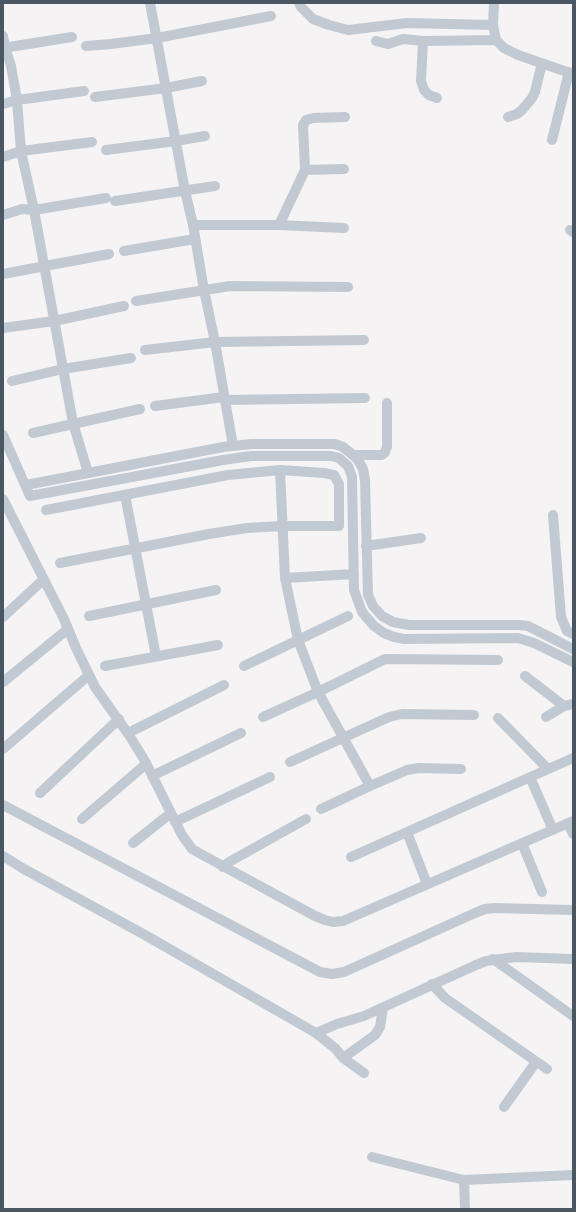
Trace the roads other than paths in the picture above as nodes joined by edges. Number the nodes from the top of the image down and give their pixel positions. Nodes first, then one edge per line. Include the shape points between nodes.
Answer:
1 (150, 3) edge
2 (300, 3) edge
3 (494, 3) edge
4 (271, 16) dead end
5 (493, 25) junction
6 (3, 36) edge
7 (72, 37) dead end
8 (156, 38) junction
9 (496, 40) junction
10 (376, 41) dead end
11 (423, 41) junction
12 (86, 46) dead end
13 (4, 48) edge
14 (542, 63) junction
15 (571, 73) edge
16 (202, 81) dead end
17 (166, 88) junction
18 (84, 90) dead end
19 (95, 97) dead end
20 (437, 98) dead end
21 (17, 100) junction
22 (3, 104) edge
23 (508, 117) dead end
24 (345, 118) dead end
25 (205, 136) dead end
26 (552, 140) dead end
27 (176, 141) junction
28 (92, 142) dead end
29 (106, 150) dead end
30 (21, 151) junction
31 (3, 157) edge
32 (344, 169) dead end
33 (305, 170) junction
34 (215, 186) dead end
35 (185, 191) junction
36 (34, 210) junction
37 (3, 216) edge
38 (194, 225) junction
39 (279, 225) junction
40 (344, 228) dead end
41 (195, 239) junction
42 (124, 251) dead end
43 (110, 254) dead end
44 (44, 267) junction
45 (3, 274) edge
46 (348, 287) dead end
47 (204, 290) junction
48 (136, 301) dead end
49 (124, 306) dead end
50 (54, 321) junction
51 (3, 328) edge
52 (364, 340) dead end
53 (215, 342) junction
54 (145, 350) dead end
55 (131, 358) dead end
56 (63, 369) junction
57 (12, 381) dead end
58 (365, 398) dead end
59 (224, 399) junction
60 (387, 403) dead end
61 (155, 406) dead end
62 (140, 409) dead end
63 (73, 423) junction
64 (33, 433) dead end
65 (3, 435) edge
66 (233, 446) junction
67 (353, 454) junction
68 (280, 470) junction
69 (88, 473) junction
70 (26, 485) junction
71 (125, 495) junction
72 (3, 499) edge
73 (46, 510) dead end
74 (553, 515) dead end
75 (282, 526) junction
76 (421, 538) dead end
77 (366, 546) junction
78 (135, 548) junction
79 (60, 563) dead end
80 (354, 574) junction
81 (285, 578) junction
82 (44, 579) junction
83 (216, 590) dead end
84 (146, 603) junction
85 (89, 616) dead end
86 (348, 616) dead end
87 (3, 617) edge
88 (68, 630) junction
89 (573, 634) edge
90 (298, 640) junction
91 (218, 645) dead end
92 (573, 649) edge
93 (156, 656) junction
94 (498, 660) dead end
95 (573, 662) edge
96 (104, 666) dead end
97 (244, 666) dead end
98 (89, 675) junction
99 (525, 676) dead end
100 (3, 682) edge
101 (224, 685) dead end
102 (318, 692) junction
103 (569, 705) edge
104 (474, 715) dead end
105 (263, 717) dead end
106 (546, 717) dead end
107 (498, 718) dead end
108 (119, 719) junction
109 (128, 733) junction
110 (241, 733) dead end
111 (343, 738) junction
112 (3, 748) edge
113 (573, 758) edge
114 (290, 762) dead end
115 (146, 764) junction
116 (461, 769) dead end
117 (548, 769) junction
118 (152, 776) junction
119 (270, 777) dead end
120 (530, 777) junction
121 (370, 786) junction
122 (40, 793) dead end
123 (3, 805) edge
124 (321, 809) dead end
125 (173, 817) junction
126 (82, 819) dead end
127 (306, 819) dead end
128 (571, 822) edge
129 (553, 830) junction
130 (407, 832) junction
131 (573, 834) edge
132 (133, 843) dead end
133 (522, 843) junction
134 (3, 856) edge
135 (351, 857) dead end
136 (223, 866) junction
137 (428, 884) junction
138 (542, 892) dead end
139 (573, 910) edge
140 (493, 959) junction
141 (573, 959) edge
142 (432, 984) junction
143 (383, 1008) junction
144 (573, 1016) edge
145 (316, 1034) junction
146 (343, 1058) junction
147 (536, 1062) junction
148 (547, 1069) dead end
149 (364, 1073) dead end
150 (504, 1107) dead end
151 (372, 1157) dead end
152 (573, 1175) edge
153 (464, 1180) junction
154 (466, 1209) edge

1 - 8 street
2 - 5 street via 314,19 348,30 407,23
3 - 5 street
4 - 8 street
5 - 9 street
6 - 13 street
7 - 13 street
8 - 12 street
8 - 17 street
9 - 11 street
9 - 14 street via 504,48
10 - 11 street via 388,44 403,39
11 - 20 street via 424,90
13 - 21 street via 11,66
14 - 15 street
14 - 23 street via 532,98 517,114
15 - 26 street
16 - 17 street
17 - 19 street
17 - 27 street
18 - 21 street
21 - 22 street
21 - 30 street
24 - 33 street via 306,120 303,126
25 - 27 street
27 - 29 street
27 - 35 street
28 - 30 street
30 - 31 street
30 - 36 street
32 - 33 street
33 - 39 street
34 - 35 street
35 - 36 street
35 - 38 street
36 - 37 street via 22,209
36 - 44 street
38 - 39 street
38 - 41 street
39 - 40 street
41 - 42 street
41 - 47 street
43 - 44 street
44 - 45 street
44 - 50 street
46 - 47 street via 230,286
47 - 48 street
47 - 53 street
49 - 50 street
50 - 51 street
50 - 56 street
52 - 53 street
53 - 54 street
53 - 59 street
55 - 56 street
56 - 57 street
56 - 63 street
58 - 59 street
59 - 61 street
59 - 66 street
60 - 67 street via 385,452 382,455
62 - 63 street
63 - 64 street
63 - 69 street
65 - 70 street
66 - 67 street via 335,444
66 - 69 street
67 - 77 street via 363,469 365,480
68 - 71 street via 228,475
68 - 75 street
68 - 75 street via 334,475 340,484 339,526
69 - 70 street
70 - 80 street via 30,496 252,456 339,458 348,466 352,477
71 - 73 street
71 - 78 street
72 - 82 street
74 - 89 street via 561,617 567,631
75 - 78 street via 247,528
75 - 81 street
76 - 77 street
77 - 92 street via 368,595 382,616 393,622 409,625 519,624
78 - 79 street
78 - 84 street
80 - 81 street
80 - 95 street via 354,590 362,612 384,633 404,639 518,638
81 - 90 street
82 - 87 street
82 - 88 street
83 - 84 street
84 - 85 street
84 - 93 street
86 - 90 street
88 - 98 street
88 - 100 street
90 - 97 street
90 - 102 street
91 - 93 street
93 - 96 street
94 - 102 street via 385,659
98 - 108 street via 101,698
98 - 112 street
99 - 103 street
101 - 109 street
102 - 105 street
102 - 111 street
103 - 106 street
104 - 111 street via 402,714 388,717
107 - 117 street
108 - 109 street
108 - 122 street
109 - 115 street
110 - 118 street
111 - 114 street
111 - 121 street
113 - 117 street
115 - 118 street
115 - 126 street
116 - 121 street via 407,770
117 - 120 street
118 - 125 street
119 - 125 street
120 - 129 street
120 - 130 street
121 - 124 street
123 - 139 street via 320,972 344,972 485,909
125 - 132 street
125 - 136 street via 192,849
127 - 136 street
128 - 129 street
128 - 131 street
129 - 133 street
130 - 135 street
130 - 137 street
133 - 137 street
133 - 138 street
134 - 145 street
136 - 137 street via 315,916 333,922 353,917
140 - 141 street
140 - 142 street
140 - 144 street
142 - 143 street
142 - 147 street via 445,998
143 - 145 street
143 - 146 street via 383,1019 375,1035
145 - 146 street via 336,1049
146 - 149 street
147 - 148 street
147 - 150 street
151 - 153 street
152 - 153 street
153 - 154 street

